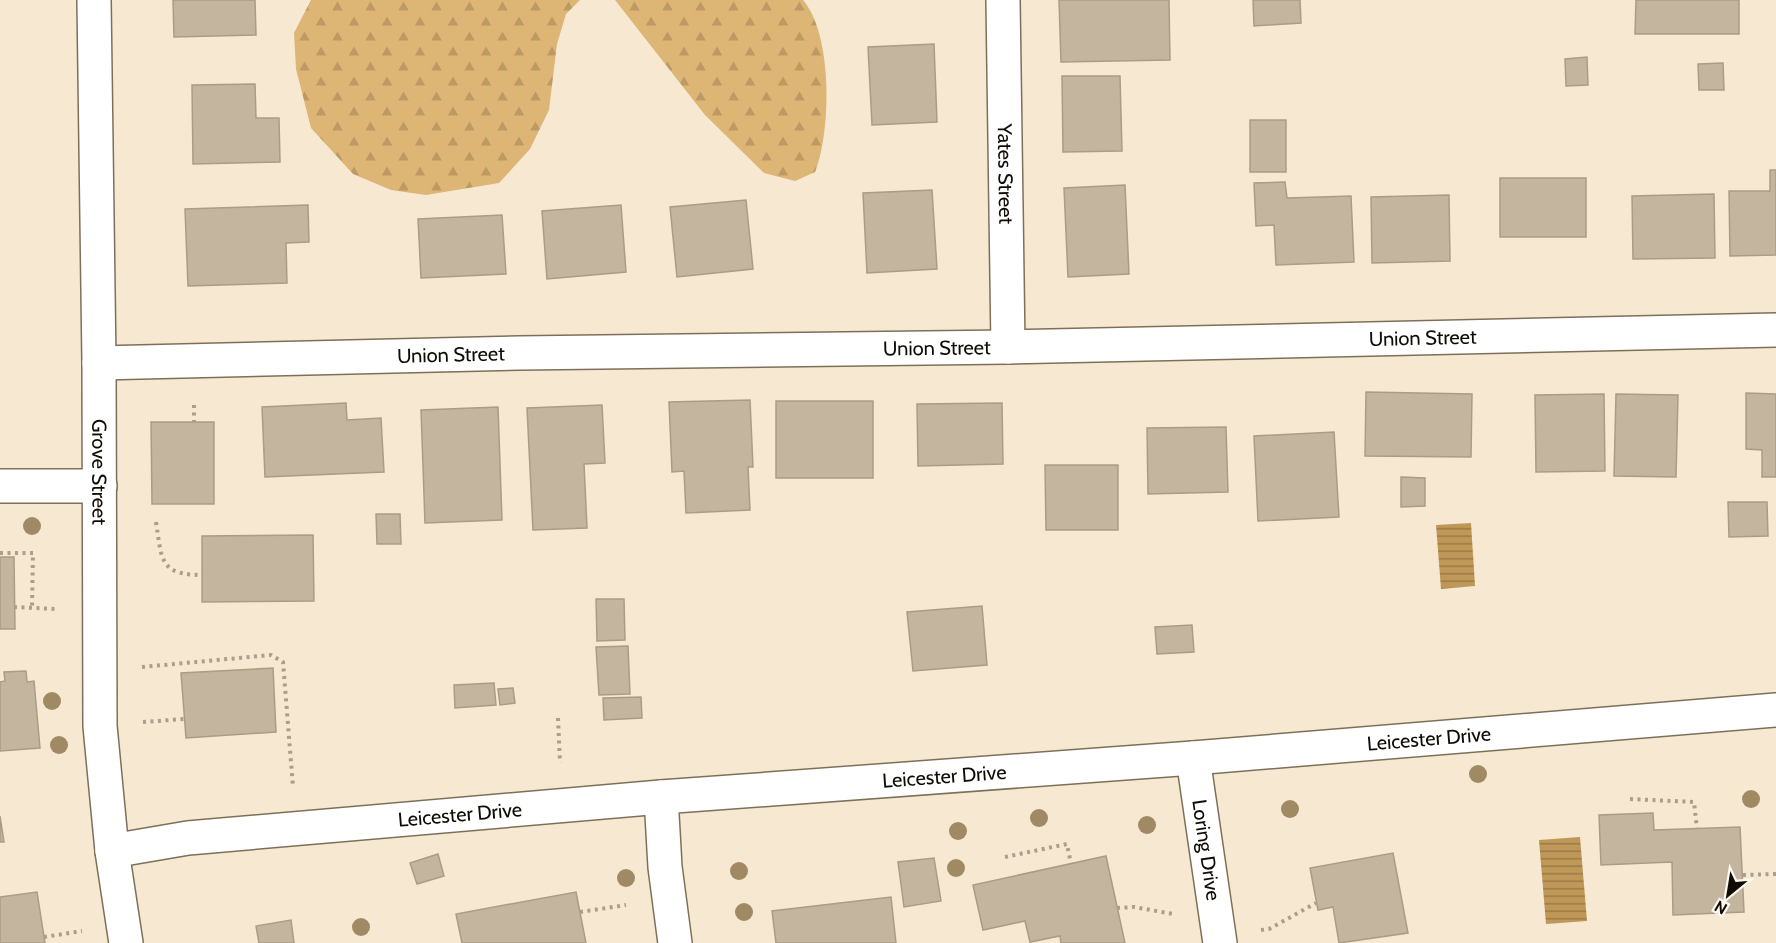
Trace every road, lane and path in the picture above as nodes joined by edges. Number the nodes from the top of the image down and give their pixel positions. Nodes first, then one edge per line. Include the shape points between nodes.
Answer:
1 (94, 0) edge
2 (1003, 0) edge
3 (1776, 330) edge
4 (1008, 347) junction
5 (99, 363) junction
6 (0, 486) edge
7 (100, 486) junction
8 (156, 522) dead end
9 (0, 553) edge
10 (202, 575) dead end
11 (32, 608) dead end
12 (100, 670) junction
13 (1776, 710) edge
14 (1193, 758) junction
15 (661, 797) junction
16 (1630, 799) dead end
17 (296, 829) junction
18 (1698, 829) dead end
19 (112, 851) junction
20 (1005, 857) dead end
21 (1071, 864) dead end
22 (1776, 873) edge
23 (1743, 875) dead end
24 (1316, 903) dead end
25 (1117, 908) dead end
26 (1219, 933) edge
27 (126, 943) edge
28 (675, 943) edge

1 - 5 street, Grove Street
2 - 4 street, Yates Street
3 - 4 street, Union Street
4 - 5 street, Union Street
5 - 7 street, Grove Street
6 - 7 street
7 - 12 street, Grove Street
8 - 10 path via 166,566 183,575
9 - 11 path via 33,553
12 - 17 path via 271,655 283,662
12 - 19 street, Grove Street via 100,726
13 - 14 street, Leicester Drive
14 - 15 street, Leicester Drive
14 - 26 street, Loring Drive
15 - 17 street, Leicester Drive
15 - 28 street
16 - 18 path via 1694,802
17 - 19 street, Leicester Drive via 188,838
19 - 27 street, Grove Street
20 - 21 path via 1067,844
22 - 23 path
24 - 26 path via 1269,929
25 - 26 path via 1134,907

